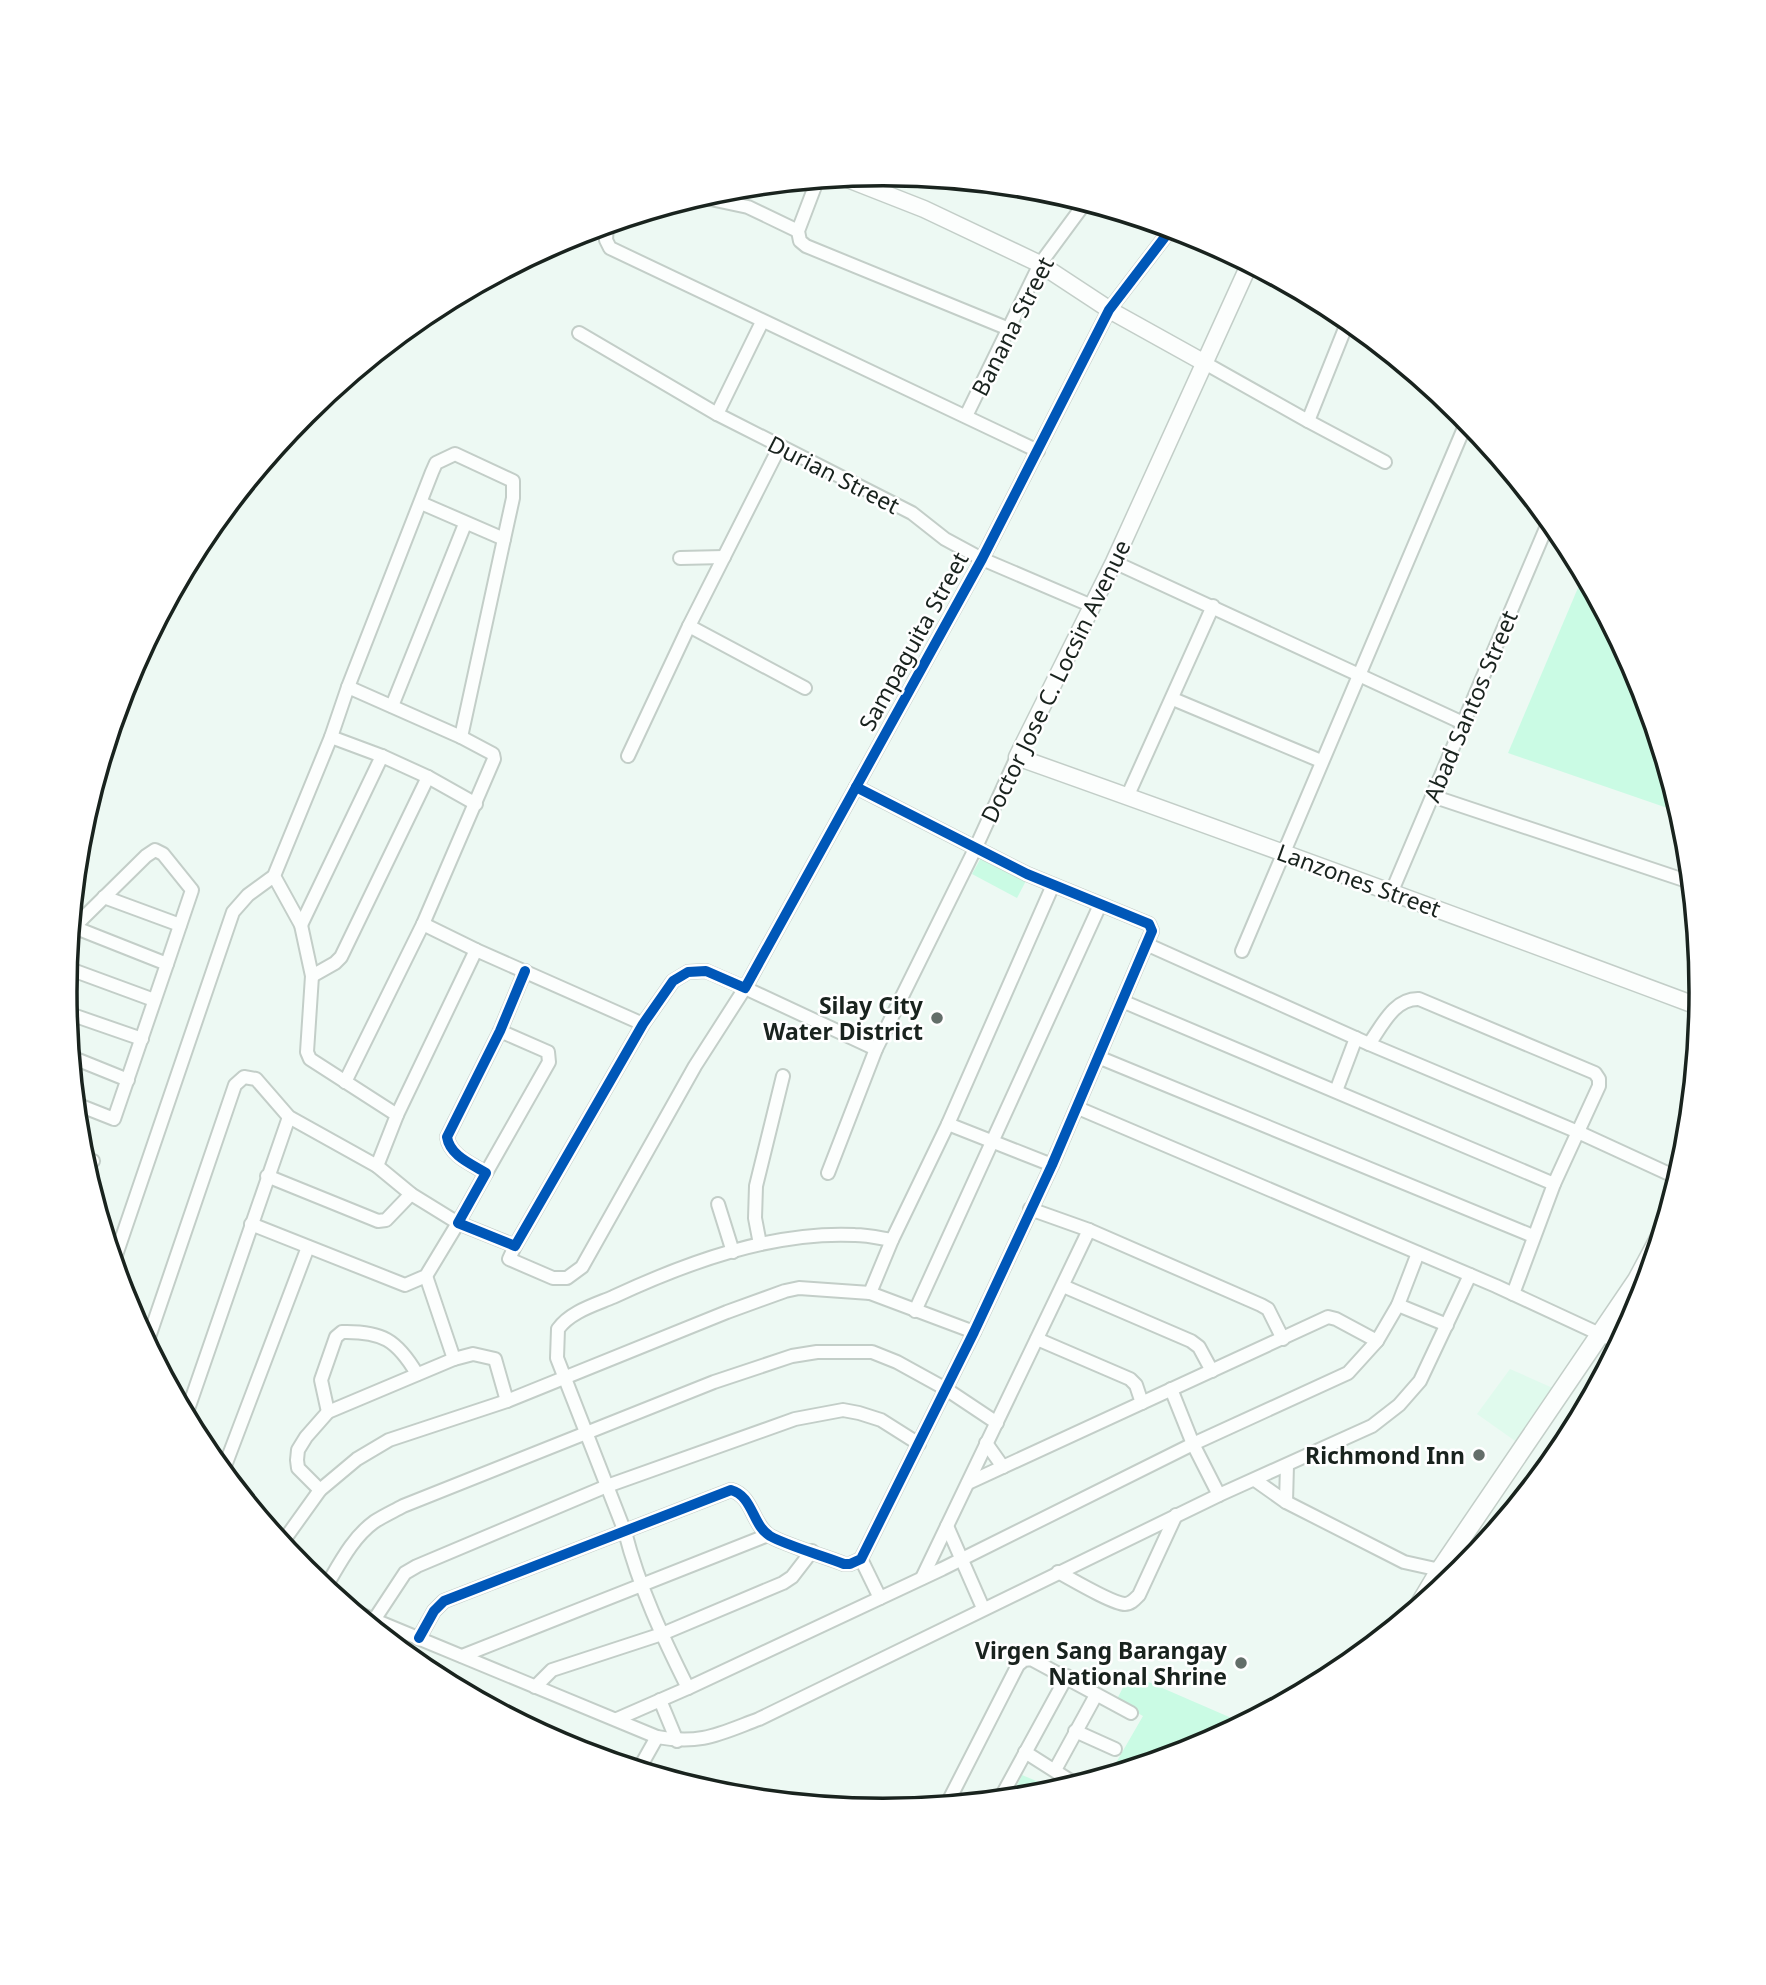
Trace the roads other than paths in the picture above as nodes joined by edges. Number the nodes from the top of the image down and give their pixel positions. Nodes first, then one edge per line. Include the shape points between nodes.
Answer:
1 (867, 187) edge
2 (814, 190) edge
3 (724, 202) edge
4 (1079, 211) edge
5 (799, 231) junction
6 (607, 236) edge
7 (1164, 238) edge
8 (1040, 264) junction
9 (1245, 273) edge
10 (1109, 310) junction
11 (762, 322) junction
12 (1009, 329) junction
13 (1344, 331) edge
14 (579, 333) dead end
15 (1203, 362) junction
16 (717, 414) junction
17 (966, 416) junction
18 (1308, 421) junction
19 (1462, 433) edge
20 (780, 446) junction
21 (1038, 451) junction
22 (1385, 462) dead end
23 (421, 503) junction
24 (465, 524) junction
25 (1544, 533) edge
26 (504, 539) junction
27 (724, 557) junction
28 (680, 558) dead end
29 (982, 559) junction
30 (1114, 562) junction
31 (1092, 606) junction
32 (1213, 606) junction
33 (689, 625) junction
34 (1359, 674) junction
35 (348, 687) junction
36 (805, 688) dead end
37 (1173, 699) junction
38 (393, 706) junction
39 (1463, 723) junction
40 (331, 737) junction
41 (461, 737) junction
42 (382, 756) junction
43 (628, 756) dead end
44 (1017, 757) junction
45 (1321, 761) junction
46 (428, 777) junction
47 (856, 787) junction
48 (1128, 795) junction
49 (1432, 796) junction
50 (476, 804) junction
51 (976, 847) junction
52 (1282, 852) junction
53 (274, 876) junction
54 (1681, 879) edge
55 (1053, 885) junction
56 (1392, 891) junction
57 (104, 897) junction
58 (1100, 905) junction
59 (81, 921) edge
60 (423, 924) junction
61 (180, 925) junction
62 (301, 925) junction
63 (80, 933) edge
64 (1146, 944) junction
65 (476, 950) junction
66 (1242, 951) dead end
67 (167, 964) junction
68 (525, 971) junction
69 (78, 972) edge
70 (312, 976) junction
71 (745, 988) junction
72 (154, 1000) junction
73 (1122, 1001) junction
74 (1689, 1003) edge
75 (78, 1017) edge
76 (643, 1024) junction
77 (500, 1031) junction
78 (1356, 1038) junction
79 (142, 1039) junction
80 (1369, 1044) junction
81 (876, 1049) junction
82 (1098, 1056) junction
83 (80, 1061) edge
84 (783, 1076) dead end
85 (128, 1080) junction
86 (345, 1082) junction
87 (1336, 1091) junction
88 (86, 1108) edge
89 (1078, 1108) junction
90 (397, 1115) junction
91 (289, 1117) junction
92 (948, 1124) junction
93 (1578, 1132) junction
94 (994, 1142) junction
95 (1052, 1165) junction
96 (377, 1166) junction
97 (486, 1173) junction
98 (828, 1173) dead end
99 (1668, 1174) edge
100 (267, 1176) junction
101 (1554, 1184) junction
102 (411, 1194) junction
103 (718, 1204) dead end
104 (1030, 1209) junction
105 (458, 1223) junction
106 (251, 1224) junction
107 (1089, 1230) junction
108 (1533, 1236) junction
109 (892, 1240) junction
110 (761, 1244) junction
111 (515, 1246) junction
112 (307, 1247) junction
113 (119, 1248) edge
114 (733, 1252) junction
115 (1418, 1253) junction
116 (1470, 1275) junction
117 (426, 1276) junction
118 (1634, 1285) edge
119 (1063, 1286) junction
120 (870, 1293) junction
121 (1513, 1294) junction
122 (1398, 1305) junction
123 (915, 1311) junction
124 (1447, 1325) junction
125 (151, 1330) edge
126 (974, 1332) junction
127 (1602, 1335) junction
128 (1037, 1339) junction
129 (1283, 1339) junction
130 (1611, 1339) edge
131 (1377, 1341) junction
132 (454, 1359) junction
133 (1212, 1371) junction
134 (417, 1374) junction
135 (565, 1378) junction
136 (946, 1389) junction
137 (1171, 1389) junction
138 (507, 1401) junction
139 (1142, 1403) junction
140 (190, 1404) edge
141 (328, 1412) junction
142 (996, 1423) junction
143 (586, 1433) junction
144 (986, 1443) junction
145 (919, 1444) junction
146 (1194, 1444) junction
147 (227, 1460) edge
148 (1287, 1465) junction
149 (1003, 1467) junction
150 (1255, 1480) junction
151 (968, 1483) junction
152 (607, 1486) junction
153 (320, 1490) junction
154 (1219, 1495) junction
155 (1286, 1502) junction
156 (1176, 1515) junction
157 (947, 1526) junction
158 (625, 1532) junction
159 (768, 1535) junction
160 (288, 1536) edge
161 (1457, 1547) junction
162 (1464, 1550) edge
163 (812, 1551) junction
164 (861, 1559) junction
165 (961, 1560) junction
166 (1440, 1570) junction
167 (1058, 1572) junction
168 (1438, 1576) edge
169 (922, 1578) junction
170 (331, 1579) edge
171 (642, 1585) junction
172 (880, 1598) junction
173 (983, 1608) junction
174 (375, 1618) edge
175 (381, 1623) edge
176 (662, 1634) junction
177 (419, 1638) junction
178 (462, 1656) junction
179 (1067, 1676) junction
180 (535, 1687) junction
181 (688, 1688) junction
182 (1096, 1695) junction
183 (660, 1700) junction
184 (1132, 1713) dead end
185 (617, 1719) junction
186 (1075, 1731) junction
187 (657, 1737) junction
188 (677, 1741) junction
189 (1115, 1749) dead end
190 (1025, 1752) junction
191 (643, 1762) edge
192 (1055, 1770) junction
193 (1065, 1777) edge
194 (1005, 1789) edge
195 (951, 1796) edge

1 - 8 street
2 - 5 street
3 - 5 street
4 - 8 street, Banana Street
5 - 12 street via 800,242 806,246
6 - 11 street via 610,248
7 - 10 street, Sampaguita Street
8 - 10 street
8 - 12 street, Banana Street
9 - 15 street, Doctor Jose C. Locsin Avenue
10 - 15 street
10 - 21 street, Sampaguita Street
11 - 16 street
11 - 17 street
12 - 17 street, Banana Street
13 - 18 street
14 - 16 street, Durian Street
15 - 18 street
15 - 30 street, Doctor Jose C. Locsin Avenue
16 - 20 street, Durian Street
17 - 21 street
18 - 22 street
19 - 34 street
20 - 27 street
20 - 29 street, Durian Street via 912,513 945,539
21 - 29 street, Sampaguita Street
23 - 24 street
23 - 26 street via 436,463 455,454 513,481
23 - 35 street
24 - 26 street
24 - 38 street
25 - 39 street, Abad Santos Street
26 - 41 street
27 - 28 street
27 - 33 street
29 - 31 street, Durian Street
29 - 47 street, Sampaguita Street
30 - 31 street, Doctor Jose C. Locsin Avenue
30 - 32 street
31 - 44 street, Doctor Jose C. Locsin Avenue
32 - 34 street
32 - 37 street
33 - 36 street
33 - 43 street
34 - 39 street
34 - 45 street
35 - 38 street
35 - 40 street
37 - 45 street
37 - 48 street
38 - 41 street
39 - 49 street, Abad Santos Street
40 - 42 street
40 - 53 street
41 - 50 street via 493,754
42 - 46 street
42 - 62 street
44 - 48 street, Lanzones Street
44 - 51 street, Doctor Jose C. Locsin Avenue
45 - 52 street
46 - 50 street
46 - 70 street via 341,957
47 - 51 street
47 - 71 street, Sampaguita Street
48 - 52 street, Lanzones Street
49 - 54 street
49 - 56 street, Abad Santos Street
50 - 60 street
51 - 55 street
51 - 81 street, Doctor Jose C. Locsin Avenue
52 - 56 street, Lanzones Street
52 - 66 street
53 - 62 street
53 - 113 street via 233,912
55 - 58 street
55 - 92 street
56 - 74 street, Lanzones Street
57 - 59 street
57 - 61 street
57 - 61 street via 155,850 192,890
58 - 64 street via 1149,924 1152,931
58 - 94 street
60 - 65 street
60 - 86 street
61 - 67 street
62 - 70 street
63 - 67 street
64 - 73 street
64 - 78 street
65 - 68 street
65 - 90 street
67 - 72 street
68 - 76 street
68 - 77 street
69 - 72 street
70 - 86 street via 307,1052 317,1066
71 - 76 street via 706,971 688,972 673,981
71 - 81 street
71 - 111 street, Sampaguita Street via 695,1066 582,1268 567,1278 553,1278 509,1259
72 - 79 street
73 - 82 street
73 - 87 street
75 - 79 street
76 - 111 street
77 - 97 street via 447,1137 453,1152
77 - 97 street via 548,1052 550,1057
78 - 80 street
78 - 87 street
79 - 85 street
80 - 93 street
80 - 93 street via 1402,1002 1419,999 1444,1009 1595,1073 1599,1086
81 - 98 street, Doctor Jose C. Locsin Avenue
82 - 89 street
82 - 108 street
83 - 85 street
84 - 110 street via 756,1186 755,1218
85 - 88 street via 114,1119
86 - 90 street
87 - 101 street
89 - 95 street
89 - 115 street
90 - 96 street
91 - 96 street
91 - 100 street
91 - 125 street via 256,1079 244,1077 235,1085
92 - 94 street
92 - 109 street
93 - 99 street
93 - 101 street
94 - 95 street
94 - 123 street
95 - 104 street
96 - 102 street
97 - 105 street
100 - 102 street via 378,1221 386,1220
100 - 106 street
101 - 108 street
102 - 105 street
103 - 114 street
104 - 107 street
104 - 126 street
105 - 111 street
105 - 117 street
106 - 112 street
106 - 140 street
107 - 119 street
107 - 129 street via 1261,1305 1268,1309
108 - 121 street
109 - 110 street via 818,1236
109 - 120 street
110 - 114 street
112 - 117 street via 405,1285
112 - 147 street
114 - 135 street via 635,1286 562,1322 556,1334 557,1358
115 - 116 street
115 - 122 street
116 - 121 street
116 - 124 street
117 - 132 street
118 - 127 main road
119 - 128 street
119 - 133 street via 1192,1341
120 - 123 street
120 - 135 street via 785,1291
121 - 127 street
122 - 124 street
122 - 131 street
123 - 126 street
124 - 148 street via 1420,1381 1399,1405 1372,1426
126 - 136 street
127 - 130 street
127 - 161 main road
128 - 139 street via 1130,1379
128 - 142 street
129 - 131 street via 1328,1317
129 - 133 street
131 - 146 street via 1348,1373
132 - 134 street
132 - 138 street via 473,1354 495,1359
133 - 137 street
134 - 141 street
134 - 141 street via 400,1348 380,1334 342,1332 321,1380
135 - 138 street
135 - 143 street
136 - 142 street
136 - 143 street via 872,1352 817,1352 739,1374
136 - 145 street
137 - 139 street
137 - 146 street
138 - 153 street via 389,1440
139 - 149 street
141 - 153 street via 298,1450 298,1468
142 - 144 street
143 - 152 street
143 - 170 street via 403,1506 374,1522 351,1546
144 - 149 street
144 - 151 street
145 - 152 street via 881,1420 843,1410 824,1412
145 - 164 street
146 - 154 street
146 - 165 street
148 - 150 street
148 - 155 street
149 - 151 street
150 - 154 street
150 - 155 street
151 - 157 street
152 - 158 street
152 - 174 street via 411,1569
153 - 160 street
154 - 156 street
155 - 166 street via 1404,1562
156 - 167 street
156 - 167 street via 1133,1601 1114,1601
157 - 165 street
157 - 169 street
158 - 159 street via 731,1490 745,1498
158 - 171 street
158 - 177 street via 444,1601
159 - 163 street
159 - 171 street
161 - 162 street
161 - 166 main road
163 - 164 street via 844,1564
163 - 176 street via 783,1583
164 - 172 street
165 - 169 street
165 - 173 street
166 - 168 main road
167 - 173 street
169 - 172 street
171 - 176 street
171 - 178 street
172 - 181 street
173 - 188 street via 759,1719 707,1739
175 - 177 street
176 - 180 street via 552,1670
176 - 181 street
177 - 178 street
178 - 180 street
179 - 182 street
179 - 190 street
179 - 195 street via 1031,1659 1018,1665
180 - 185 street
181 - 183 street
182 - 184 street
182 - 186 street
183 - 185 street
183 - 188 street
185 - 187 street
186 - 189 street
186 - 192 street
187 - 188 street
187 - 191 street
190 - 192 street
190 - 194 street
192 - 193 street

